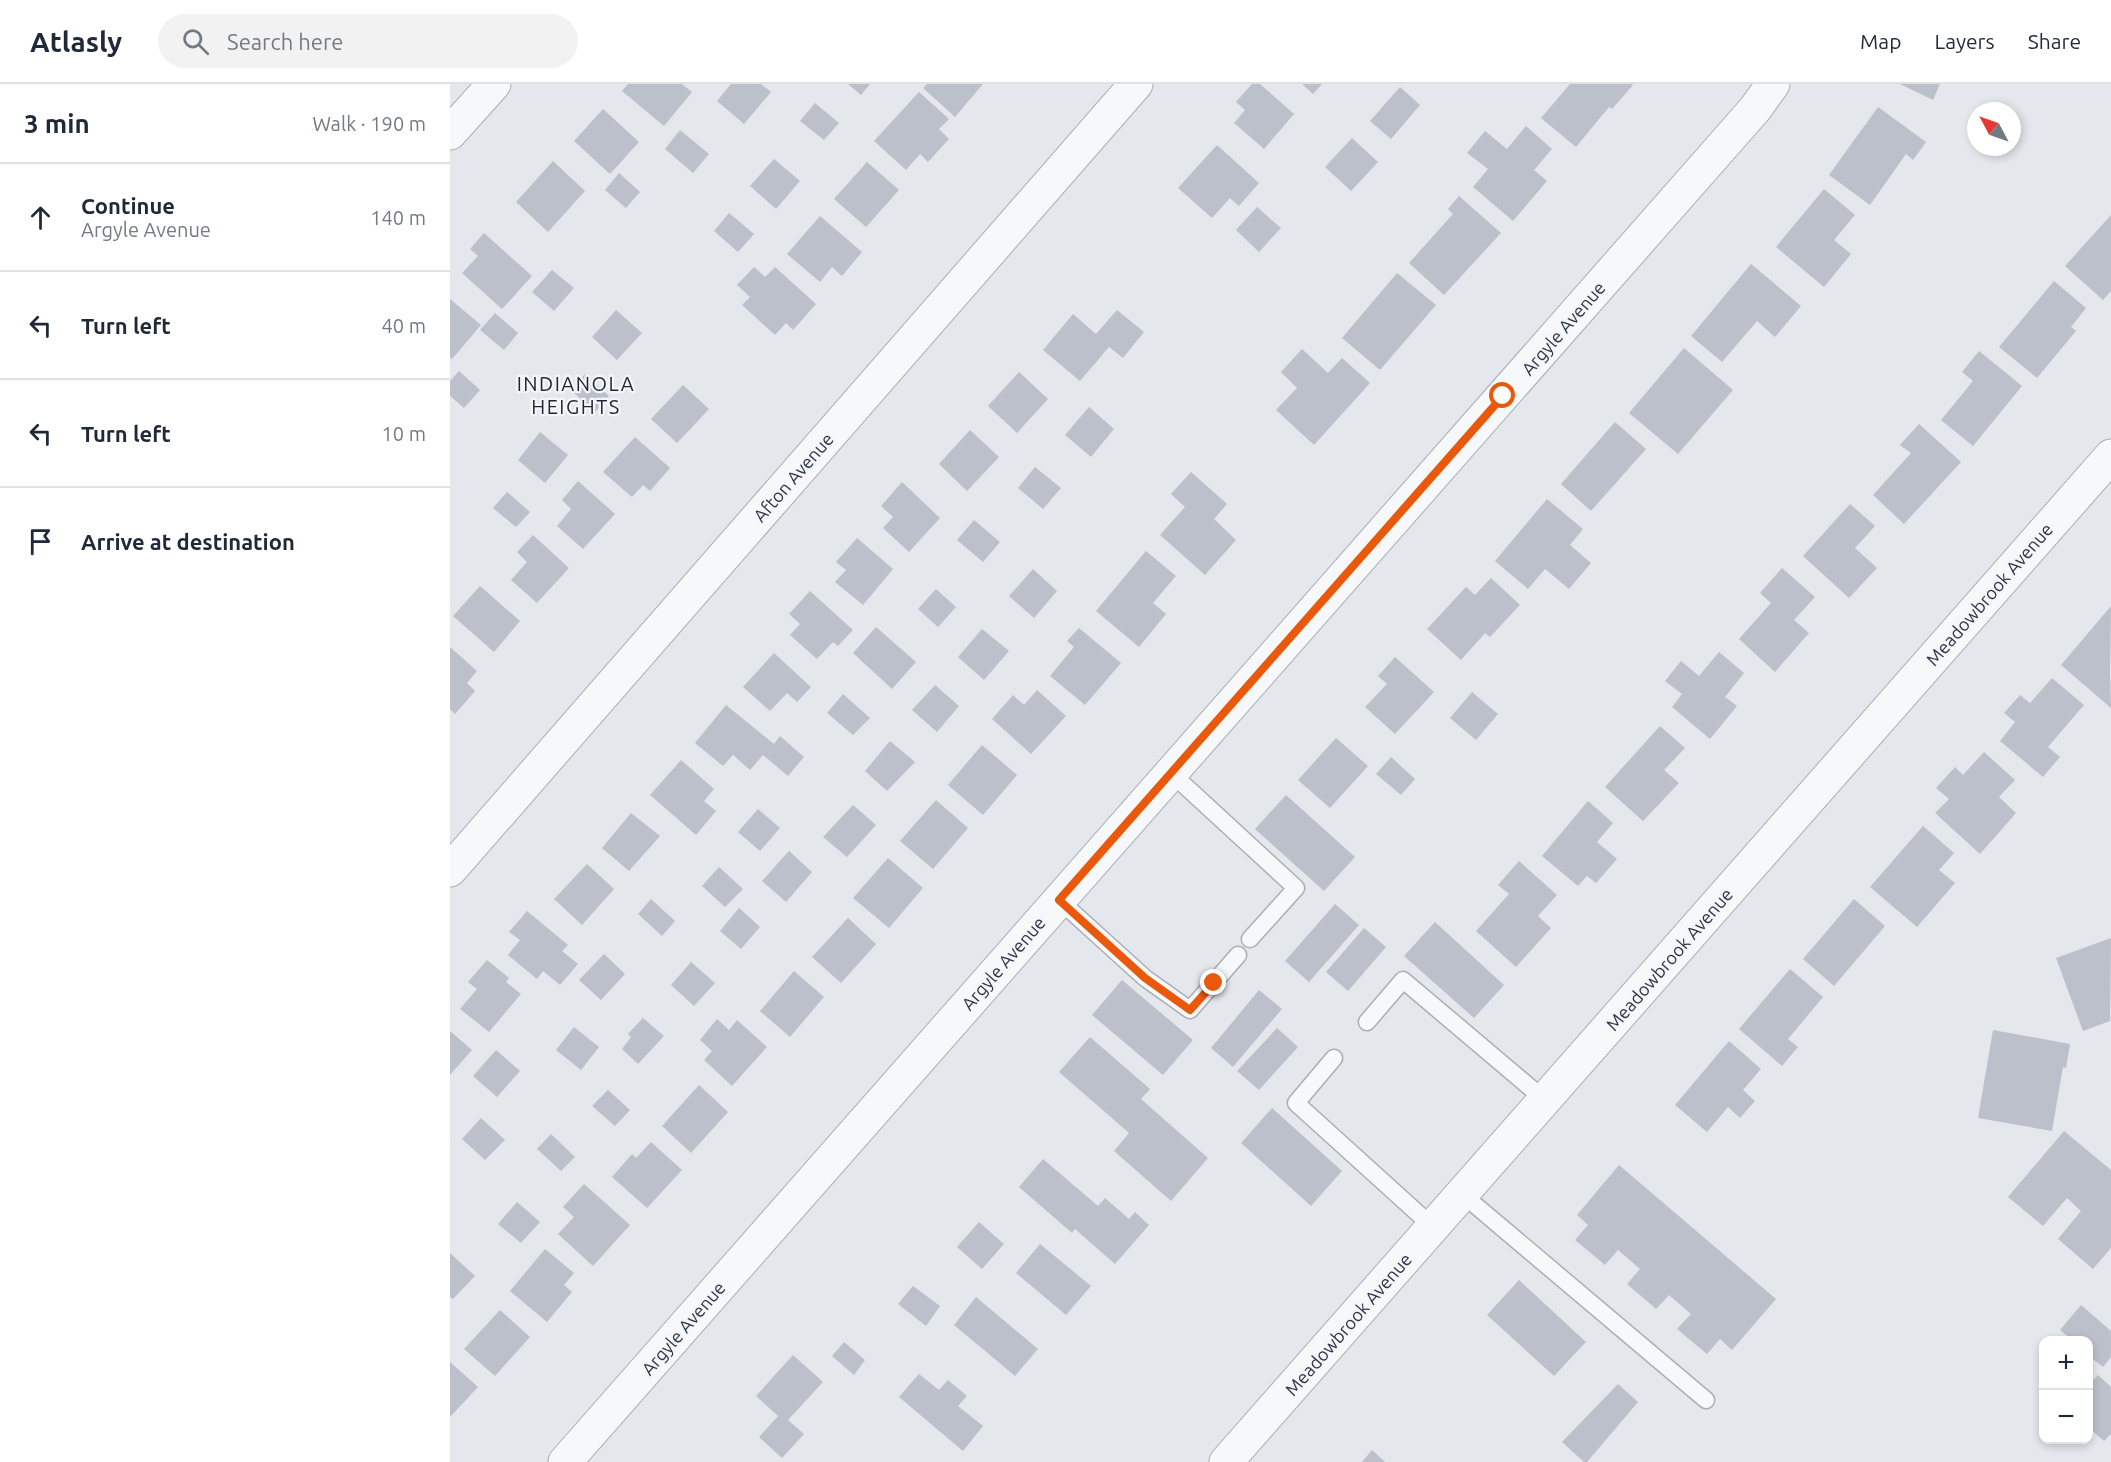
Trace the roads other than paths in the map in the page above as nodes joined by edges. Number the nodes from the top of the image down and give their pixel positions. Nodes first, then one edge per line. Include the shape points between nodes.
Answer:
1 (494, 84) edge
2 (1136, 84) edge
3 (1773, 84) edge
4 (450, 134) edge
5 (2111, 456) edge
6 (1172, 773) junction
7 (450, 870) edge
8 (1059, 900) junction
9 (1250, 939) dead end
10 (1238, 956) dead end
11 (1366, 1022) dead end
12 (1334, 1058) dead end
13 (1545, 1100) junction
14 (1462, 1194) junction
15 (1433, 1227) junction
16 (1706, 1400) dead end
17 (565, 1462) edge
18 (1226, 1462) edge

1 - 4 street
2 - 7 street, Afton Avenue
3 - 6 street, Argyle Avenue
5 - 13 street, Meadowbrook Avenue
6 - 8 street, Argyle Avenue
6 - 9 lane via 1296,888
8 - 10 lane via 1145,978 1190,1010
8 - 17 street, Argyle Avenue
11 - 13 lane via 1403,980
12 - 15 lane via 1296,1103
13 - 14 street, Meadowbrook Avenue
14 - 15 street, Meadowbrook Avenue
14 - 16 lane
15 - 18 street, Meadowbrook Avenue

